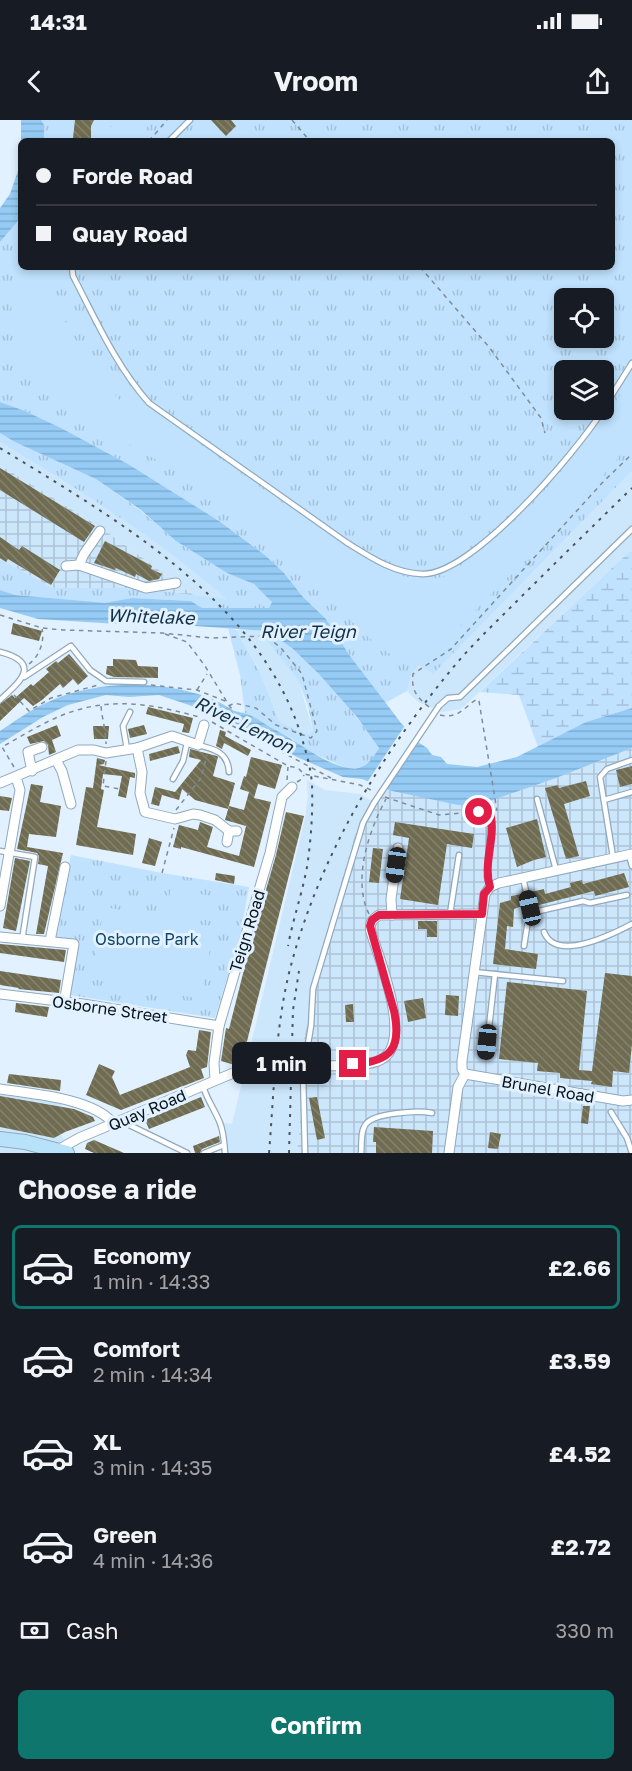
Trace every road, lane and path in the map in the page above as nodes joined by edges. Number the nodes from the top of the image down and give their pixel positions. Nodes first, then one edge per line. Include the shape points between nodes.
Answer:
1 (167, 120) edge
2 (190, 120) edge
3 (292, 120) edge
4 (152, 138) edge
5 (172, 138) edge
6 (307, 138) edge
7 (72, 270) edge
8 (423, 270) edge
9 (632, 363) edge
10 (614, 392) edge
11 (596, 420) edge
12 (545, 434) dead end
13 (632, 454) edge
14 (632, 529) edge
15 (100, 531) dead end
16 (79, 565) junction
17 (66, 566) dead end
18 (176, 583) dead end
19 (0, 615) edge
20 (42, 628) junction
21 (162, 633) junction
22 (0, 652) edge
23 (25, 667) junction
24 (208, 673) junction
25 (24, 677) junction
26 (146, 683) joint
27 (98, 685) dead end
28 (197, 690) junction
29 (10, 691) junction
30 (0, 700) edge
31 (226, 701) junction
32 (101, 705) junction
33 (229, 706) junction
34 (432, 709) dead end
35 (130, 712) dead end
36 (437, 712) dead end
37 (204, 725) dead end
38 (232, 725) junction
39 (228, 731) junction
40 (188, 741) junction
41 (198, 745) junction
42 (42, 747) dead end
43 (209, 747) junction
44 (137, 748) junction
45 (127, 749) junction
46 (106, 753) junction
47 (56, 760) junction
48 (632, 760) edge
49 (288, 766) junction
50 (32, 771) junction
51 (229, 772) dead end
52 (304, 774) junction
53 (16, 777) junction
54 (173, 779) dead end
55 (332, 780) junction
56 (0, 783) edge
57 (120, 789) dead end
58 (290, 789) junction
59 (632, 792) edge
60 (387, 798) junction
61 (537, 799) dead end
62 (604, 800) junction
63 (70, 804) dead end
64 (479, 812) joint
65 (498, 814) dead end
66 (176, 819) junction
67 (227, 842) dead end
68 (399, 848) dead end
69 (5, 851) edge
70 (631, 854) edge
71 (459, 855) dead end
72 (613, 858) junction
73 (632, 866) edge
74 (65, 867) dead end
75 (556, 870) junction
76 (162, 873) dead end
77 (523, 878) junction
78 (490, 887) junction
79 (627, 895) dead end
80 (0, 906) edge
81 (530, 911) junction
82 (450, 914) junction
83 (482, 914) junction
84 (392, 915) junction
85 (372, 920) junction
86 (632, 924) edge
87 (544, 932) dead end
88 (0, 937) edge
89 (22, 940) junction
90 (50, 941) junction
91 (524, 946) dead end
92 (474, 972) junction
93 (495, 974) junction
94 (563, 981) dead end
95 (0, 994) edge
96 (64, 1003) junction
97 (219, 1026) junction
98 (486, 1054) dead end
99 (309, 1066) tunnel mouth
100 (238, 1071) tunnel mouth
101 (465, 1074) junction
102 (214, 1080) junction
103 (203, 1086) junction
104 (0, 1089) edge
105 (632, 1098) edge
106 (611, 1112) dead end
107 (432, 1113) dead end
108 (117, 1122) junction
109 (0, 1139) edge
110 (224, 1145) junction
111 (60, 1152) edge
112 (187, 1153) edge
113 (204, 1153) edge
114 (225, 1153) edge
115 (305, 1153) edge
116 (361, 1153) edge
117 (449, 1153) edge
118 (632, 1153) edge

1 - 4 path
2 - 5 lane
3 - 6 path
7 - 11 lane via 114,354 149,404 346,542 400,571 424,574 444,569 478,547 509,521
8 - 12 path via 489,347 541,418
9 - 10 lane
13 - 34 path via 450,648 413,674 414,694
14 - 115 lane, bridge via 460,697 448,698 439,706 363,823 313,989 303,1074
15 - 16 street
16 - 17 street
16 - 18 street via 146,588
19 - 20 path
20 - 21 path
20 - 23 path via 40,652
21 - 24 path via 187,642
21 - 33 path via 211,638 266,636 302,674 317,730 311,738 276,725 256,708 234,703
22 - 23 lane via 21,661
23 - 25 lane
24 - 28 path
24 - 31 path
25 - 26 lane via 71,646 90,670 106,681
25 - 29 lane
26 - 28 path
27 - 29 path via 51,698 29,711
28 - 31 path
29 - 30 lane
31 - 33 path
32 - 39 path via 151,705 206,720
32 - 46 path
32 - 53 path via 56,718 2,747 14,765
33 - 38 path via 233,709 227,723
35 - 45 lane via 123,726
36 - 65 path via 451,717 477,699
37 - 41 street
38 - 39 path
38 - 55 path
39 - 49 path
40 - 41 street
40 - 44 street via 172,736
40 - 54 lane
41 - 43 lane
42 - 50 street via 28,752
43 - 51 lane via 223,754
43 - 66 path via 201,778 177,807
44 - 45 street
44 - 66 street via 142,815
45 - 46 street
46 - 47 street via 78,750
46 - 57 path via 103,786
47 - 50 street
47 - 63 street
48 - 62 lane via 607,769 600,777
49 - 52 path
49 - 58 path via 284,786
50 - 53 street
52 - 55 path
52 - 58 path
53 - 56 street
53 - 69 street via 20,790
55 - 60 path via 360,785
58 - 97 street, Teign Road via 282,797 270,853
59 - 62 lane
60 - 64 path via 439,815
60 - 85 path via 377,815 360,875 364,905
61 - 75 lane
62 - 72 lane
64 - 78 lane via 489,810 491,814 487,877
66 - 67 street via 193,814 215,820 233,831
66 - 76 path
68 - 84 street
69 - 80 street
69 - 89 lane via 35,857
70 - 72 street
70 - 73 lane
71 - 82 lane
72 - 75 street
74 - 90 street
75 - 77 street
77 - 78 street
77 - 81 lane
78 - 83 street via 484,894
79 - 81 lane
81 - 91 lane
82 - 83 street
82 - 84 street
83 - 92 street
84 - 85 street via 379,915
85 - 99 street via 370,926 397,1023 394,1043 388,1055 367,1064
86 - 87 lane via 583,945 553,943
88 - 89 street
89 - 90 street
90 - 96 street via 74,945
92 - 93 lane
92 - 101 street via 462,1061
93 - 94 lane
93 - 98 lane
95 - 96 street, Osborne Street
96 - 97 street, Osborne Street
97 - 102 street, Teign Road
100 - 102 street, Quay Road
101 - 105 street, Brunel Road via 623,1101
101 - 117 street via 458,1087
102 - 103 street, Quay Road
103 - 108 street, Quay Road
103 - 110 lane via 220,1123
104 - 108 street via 68,1100
106 - 118 lane
107 - 116 lane via 375,1117 366,1123
108 - 111 street, Quay Road
108 - 112 lane
109 - 111 main road
110 - 113 lane
110 - 114 lane

